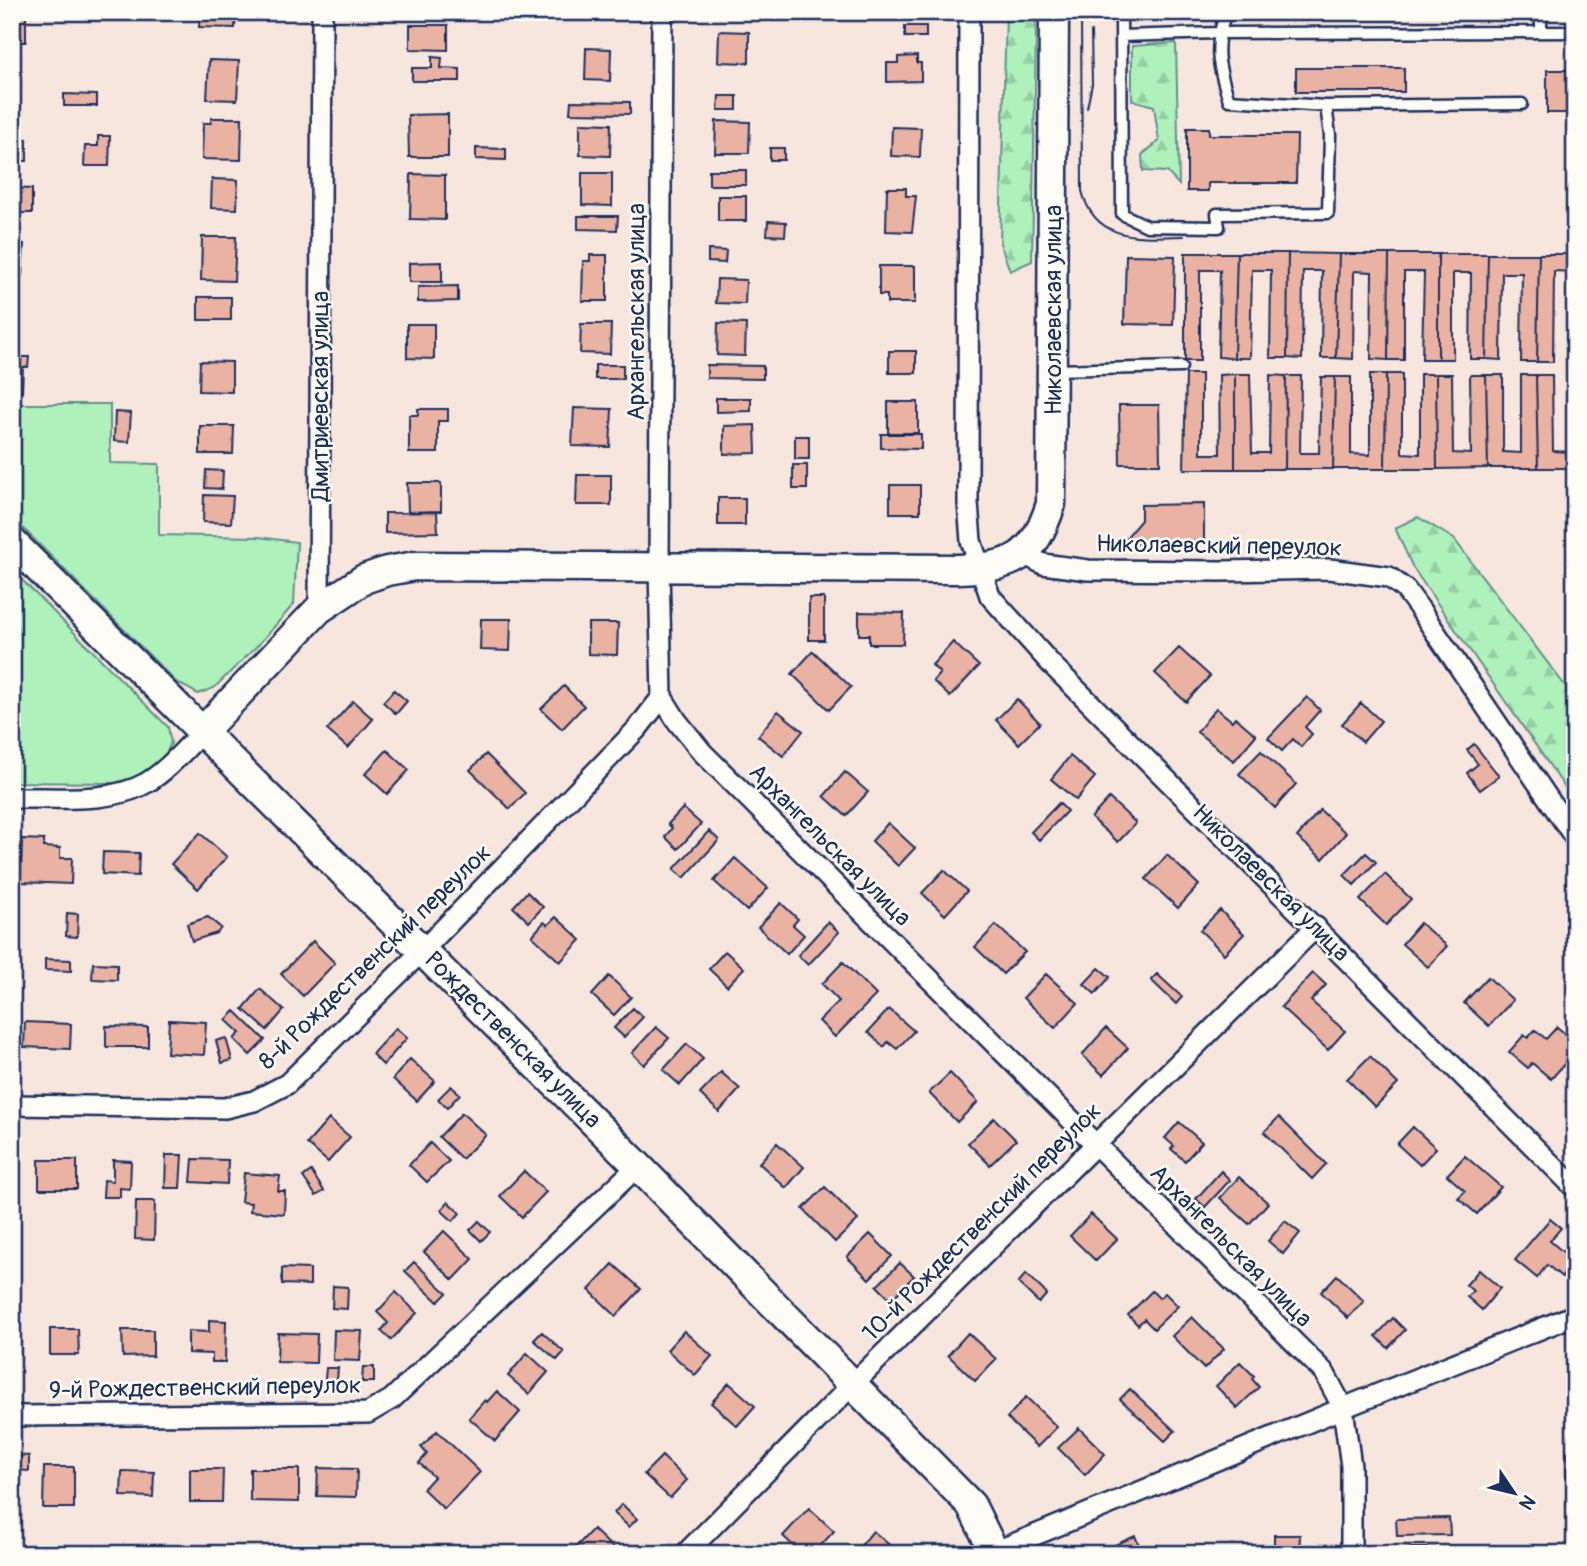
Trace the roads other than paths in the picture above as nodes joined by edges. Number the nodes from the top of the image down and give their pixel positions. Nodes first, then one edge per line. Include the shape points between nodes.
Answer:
1 (322, 12) edge
2 (662, 12) edge
3 (969, 12) edge
4 (1055, 12) edge
5 (1121, 12) edge
6 (1226, 12) edge
7 (1541, 12) edge
8 (1541, 32) junction
9 (1575, 32) edge
10 (1218, 33) junction
11 (1121, 36) junction
12 (1522, 104) dead end
13 (1326, 106) junction
14 (1181, 367) dead end
15 (1052, 370) junction
16 (12, 542) edge
17 (1023, 554) junction
18 (659, 567) junction
19 (981, 568) junction
20 (319, 609) junction
21 (662, 697) junction
22 (202, 732) junction
23 (12, 798) edge
24 (1575, 838) edge
25 (1316, 927) junction
26 (423, 950) junction
27 (12, 1105) edge
28 (1094, 1146) junction
29 (638, 1166) junction
30 (1575, 1188) edge
31 (1575, 1315) edge
32 (852, 1384) junction
33 (1343, 1408) junction
34 (12, 1416) edge
35 (995, 1553) edge
36 (685, 1554) edge
37 (1351, 1554) edge

1 - 20 street, Дмитриевская улица
2 - 18 street, Архангельская улица
3 - 19 street, Николаевская улица via 968,503 971,541
4 - 15 main road, Николаевская улица
5 - 11 lane
6 - 10 lane
7 - 8 lane
8 - 9 lane
8 - 10 lane
10 - 11 lane
10 - 13 lane via 1218,67 1229,100
11 - 13 lane via 1122,214 1147,226 1219,227 1217,214 1328,213
12 - 13 lane
14 - 15 lane
15 - 17 main road, Николаевская улица via 1051,504 1045,525
16 - 22 main road, Рождественская улица
17 - 19 main road via 1008,564
17 - 24 street, Николаевский переулок via 1042,564 1088,570 1329,569 1389,577 1419,608
18 - 19 main road
18 - 20 main road via 415,566 363,579
18 - 21 street, Архангельская улица
19 - 25 street, Николаевская улица via 990,596 1051,664
20 - 22 main road
21 - 26 street, 8-й Рождественский переулок via 637,729
21 - 28 street, Архангельская улица via 702,752
22 - 23 street via 148,782 127,792
22 - 26 main road, Рождественская улица
25 - 28 street, 10-й Рождественский переулок
25 - 30 street, Николаевская улица
26 - 27 street, 8-й Рождественский переулок via 287,1084 254,1101 225,1108
26 - 29 main road, Рождественская улица
28 - 32 street, 10-й Рождественский переулок
28 - 33 street, Архангельская улица via 1324,1373
29 - 32 main road, Рождественская улица
29 - 34 street, 9-й Рождественский переулок via 392,1399 368,1413
31 - 33 street
32 - 35 main road, Рождественская улица via 971,1505
32 - 36 street, 10-й Рождественский переулок
33 - 35 street
33 - 37 street, Архангельская улица via 1351,1466

